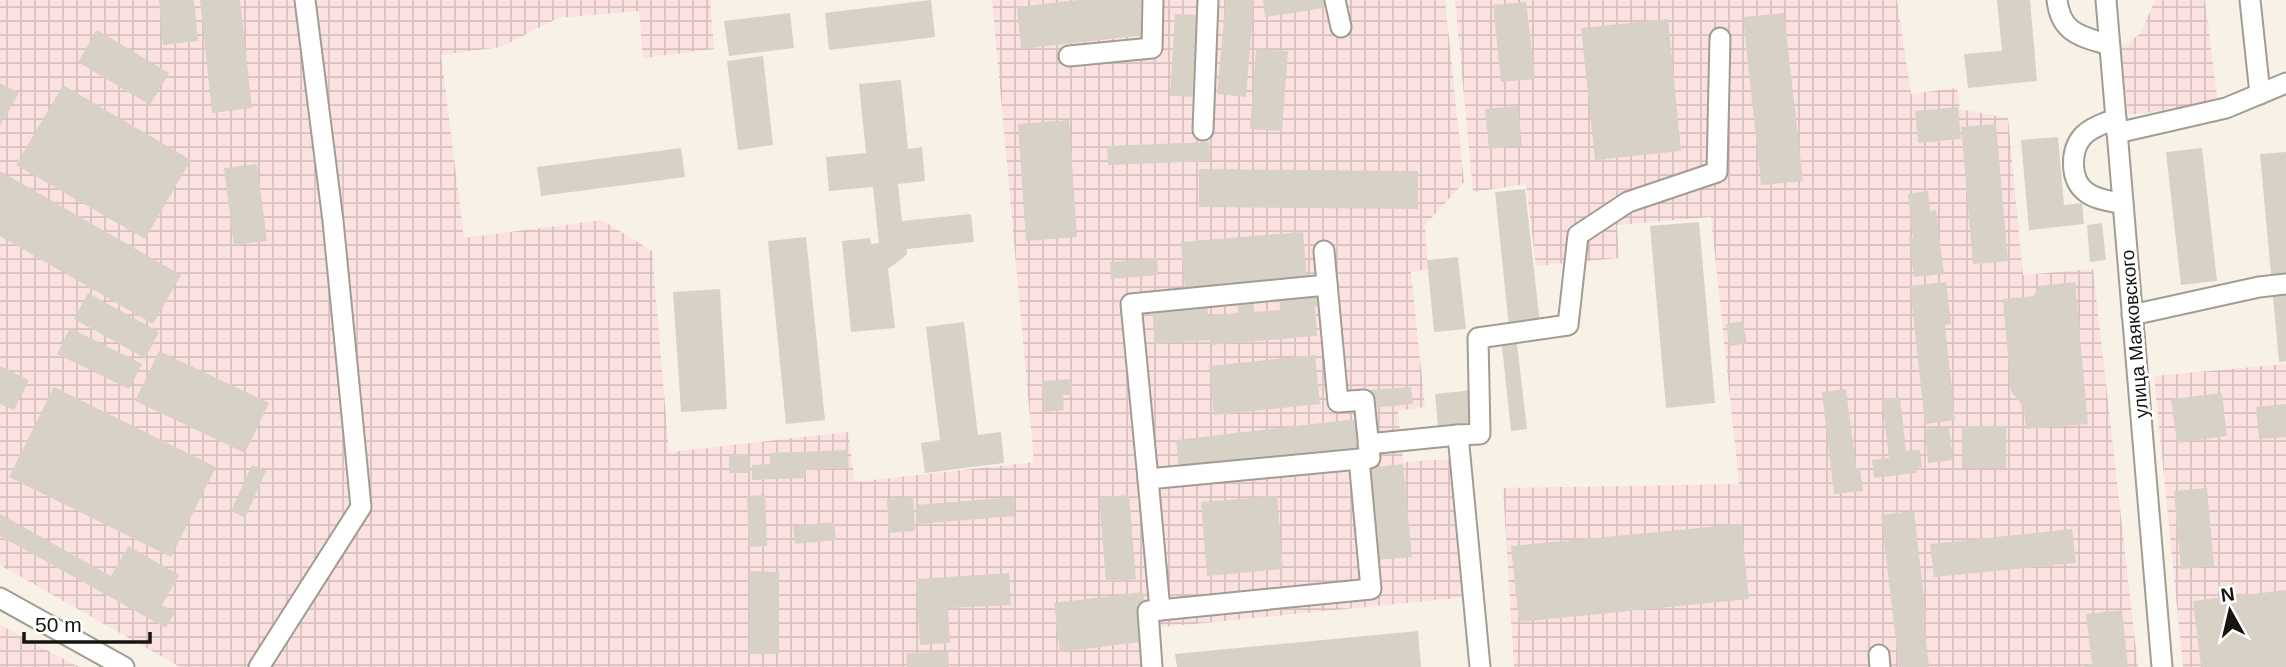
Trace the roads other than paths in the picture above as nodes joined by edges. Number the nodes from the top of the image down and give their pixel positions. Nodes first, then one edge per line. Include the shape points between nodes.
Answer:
1 (305, 0) edge
2 (1153, 0) edge
3 (1208, 0) edge
4 (1335, 0) edge
5 (2057, 0) edge
6 (2106, 0) edge
7 (2250, 0) edge
8 (1341, 27) dead end
9 (1720, 38) dead end
10 (2109, 45) junction
11 (1069, 56) dead end
12 (2286, 83) edge
13 (2260, 94) junction
14 (2116, 126) junction
15 (1203, 131) dead end
16 (2123, 204) junction
17 (1324, 250) dead end
18 (2286, 284) edge
19 (1327, 285) junction
20 (2132, 315) junction
21 (1458, 435) junction
22 (1364, 452) junction
23 (1148, 480) junction
24 (0, 598) edge
25 (1160, 610) junction
26 (123, 667) edge
27 (258, 667) edge
28 (1152, 667) edge
29 (1480, 667) edge
30 (2162, 667) edge

1 - 27 street via 333,220 361,506
2 - 11 street via 1152,48
3 - 15 street
4 - 8 street
5 - 10 street via 2063,22 2075,34
6 - 10 street, улица Маяковского
7 - 13 street
9 - 21 street via 1717,172 1628,202 1578,235 1568,325 1478,338 1480,434
10 - 14 street, улица Маяковского
12 - 13 street
13 - 14 street via 2226,108
14 - 16 street, улица Маяковского
14 - 16 street via 2098,125 2082,137 2074,154 2074,173 2085,192
16 - 20 street, улица Маяковского
17 - 19 street
18 - 20 street
19 - 22 street via 1338,402 1364,400
19 - 23 street via 1131,304
20 - 30 street, улица Маяковского
21 - 22 street
21 - 29 street
22 - 23 street
22 - 25 street via 1371,589
23 - 25 street
24 - 26 street
25 - 28 street via 1148,611

